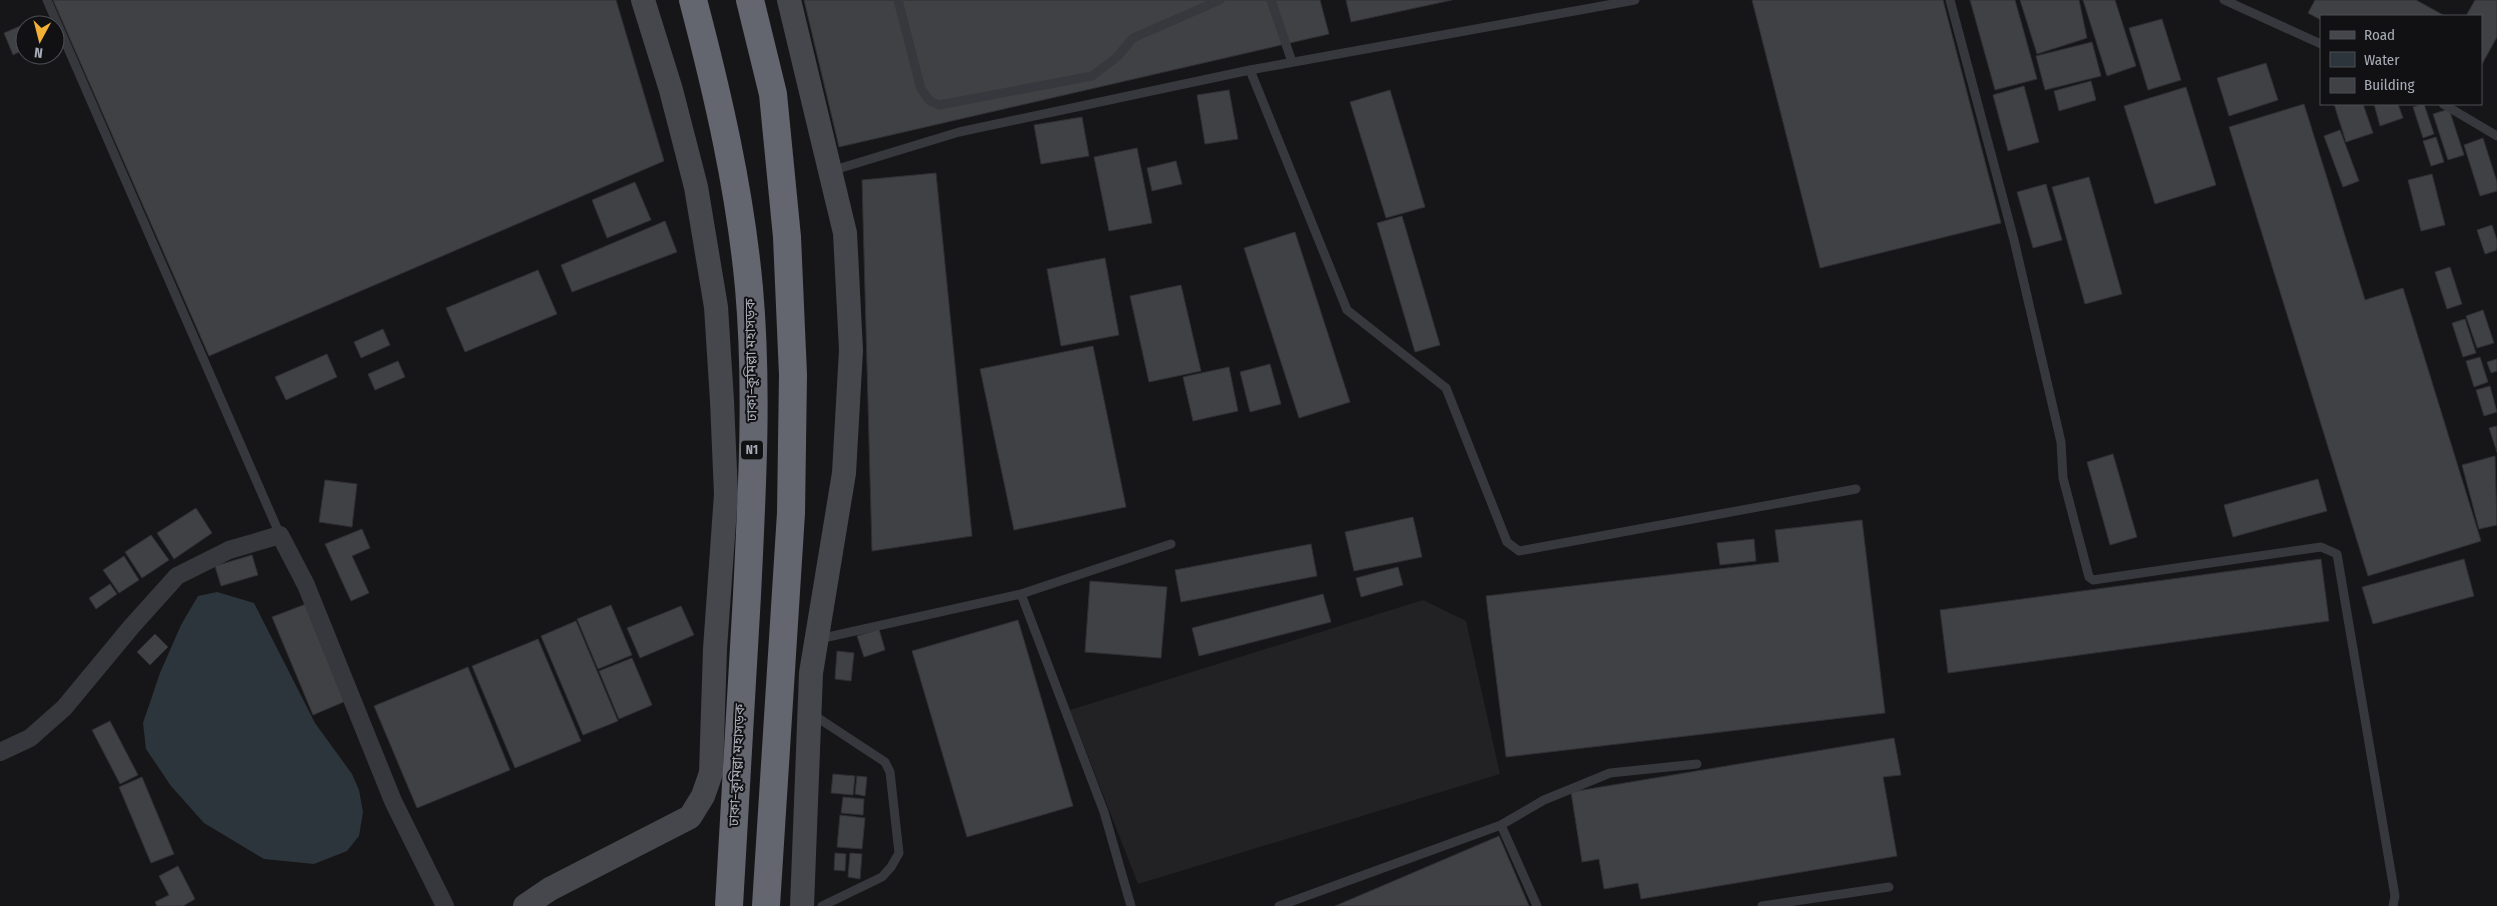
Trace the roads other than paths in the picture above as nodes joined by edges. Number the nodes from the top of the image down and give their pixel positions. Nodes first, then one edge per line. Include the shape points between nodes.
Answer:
1 (47, 0) edge
2 (643, 0) edge
3 (693, 0) edge
4 (750, 0) edge
5 (789, 0) edge
6 (898, 0) edge
7 (1220, 0) edge
8 (1271, 0) edge
9 (1635, 0) edge
10 (1950, 0) edge
11 (2224, 0) edge
12 (2320, 44) edge
13 (1292, 62) junction
14 (1250, 70) junction
15 (2445, 105) edge
16 (2497, 136) edge
17 (830, 172) junction
18 (1856, 489) dead end
19 (280, 535) junction
20 (1171, 544) dead end
21 (1021, 594) junction
22 (817, 640) junction
23 (810, 712) junction
24 (0, 752) edge
25 (1697, 764) dead end
26 (1501, 825) junction
27 (1889, 887) dead end
28 (445, 906) edge
29 (525, 906) edge
30 (729, 906) edge
31 (766, 906) edge
32 (802, 906) edge
33 (822, 906) edge
34 (1131, 906) edge
35 (1279, 906) edge
36 (1537, 906) edge
37 (1762, 906) edge
38 (2393, 906) edge

1 - 19 lane
2 - 29 street via 696,187 716,307 726,494 715,649 711,772 703,796 690,817 550,889
3 - 30 highway, ঢাকা–কুমিল্লা মহাসড়ক / N1 via 736,187 749,288 753,373 751,512
4 - 31 highway via 773,94 787,237 792,374 791,514
5 - 17 street
6 - 7 lane via 921,89 930,101 938,104 1092,76 1117,57 1133,38
8 - 13 lane
9 - 13 lane
10 - 38 lane via 2014,240 2061,442 2063,478 2089,577 2093,580 2322,547 2336,554 2395,896
11 - 12 lane
13 - 14 lane
14 - 17 lane via 959,132
14 - 18 lane via 1347,310 1446,388 1507,542 1519,550
15 - 16 lane
17 - 22 street via 845,233 851,350 844,472
19 - 24 street via 229,550 178,576 64,708 30,738
19 - 28 street via 306,585 393,801
20 - 21 lane
21 - 22 lane
21 - 34 lane via 1104,812
22 - 23 street via 811,673
23 - 32 street
23 - 33 lane via 885,762 890,772 899,853 882,877
25 - 26 lane via 1610,773 1544,800
26 - 35 lane
26 - 36 lane
27 - 37 lane

